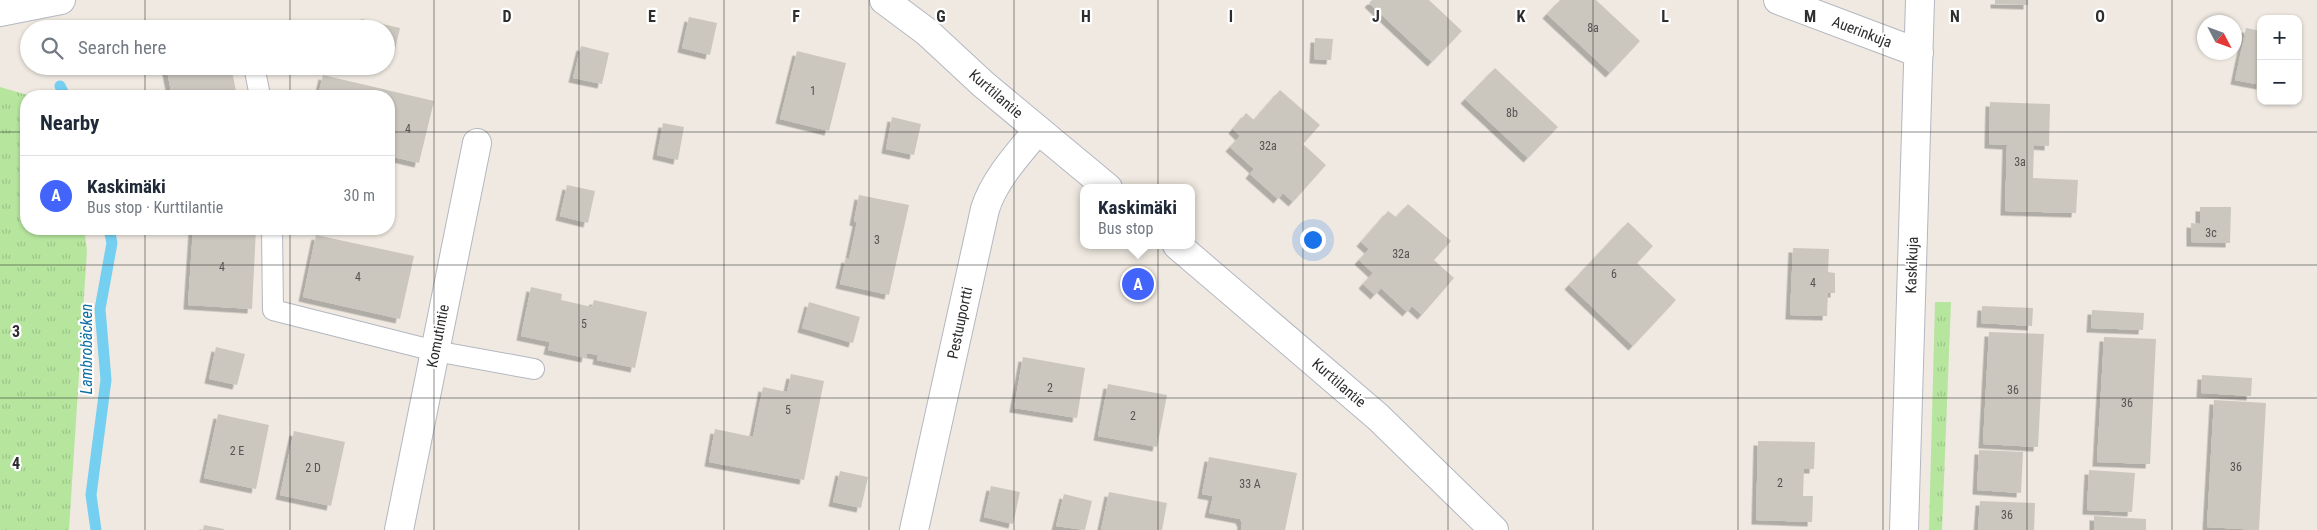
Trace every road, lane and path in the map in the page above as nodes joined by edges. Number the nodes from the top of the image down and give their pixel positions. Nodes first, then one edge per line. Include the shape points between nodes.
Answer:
1 (61, 0) edge
2 (884, 0) edge
3 (1778, 0) edge
4 (1920, 0) edge
5 (0, 12) edge
6 (1919, 53) junction
7 (256, 75) edge
8 (259, 90) edge
9 (1038, 130) junction
10 (478, 143) dead end
11 (1103, 184) edge
12 (272, 235) edge
13 (1182, 249) edge
14 (435, 351) junction
15 (534, 369) dead end
16 (399, 530) edge
17 (914, 530) edge
18 (1494, 530) edge
19 (1904, 530) edge

1 - 5 street
2 - 9 street, Kurttilantie via 927,32 982,84
3 - 6 street, Auerinkuja
4 - 6 street, Kaskikuja
6 - 19 street, Kaskikuja
7 - 8 lane
9 - 11 street, Kurttilantie
9 - 17 street, Pestuuportti via 989,195
10 - 14 street, Komutintie
12 - 14 lane via 273,310
13 - 18 street, Kurttilantie via 1378,417
14 - 15 lane
14 - 16 street, Komutintie

